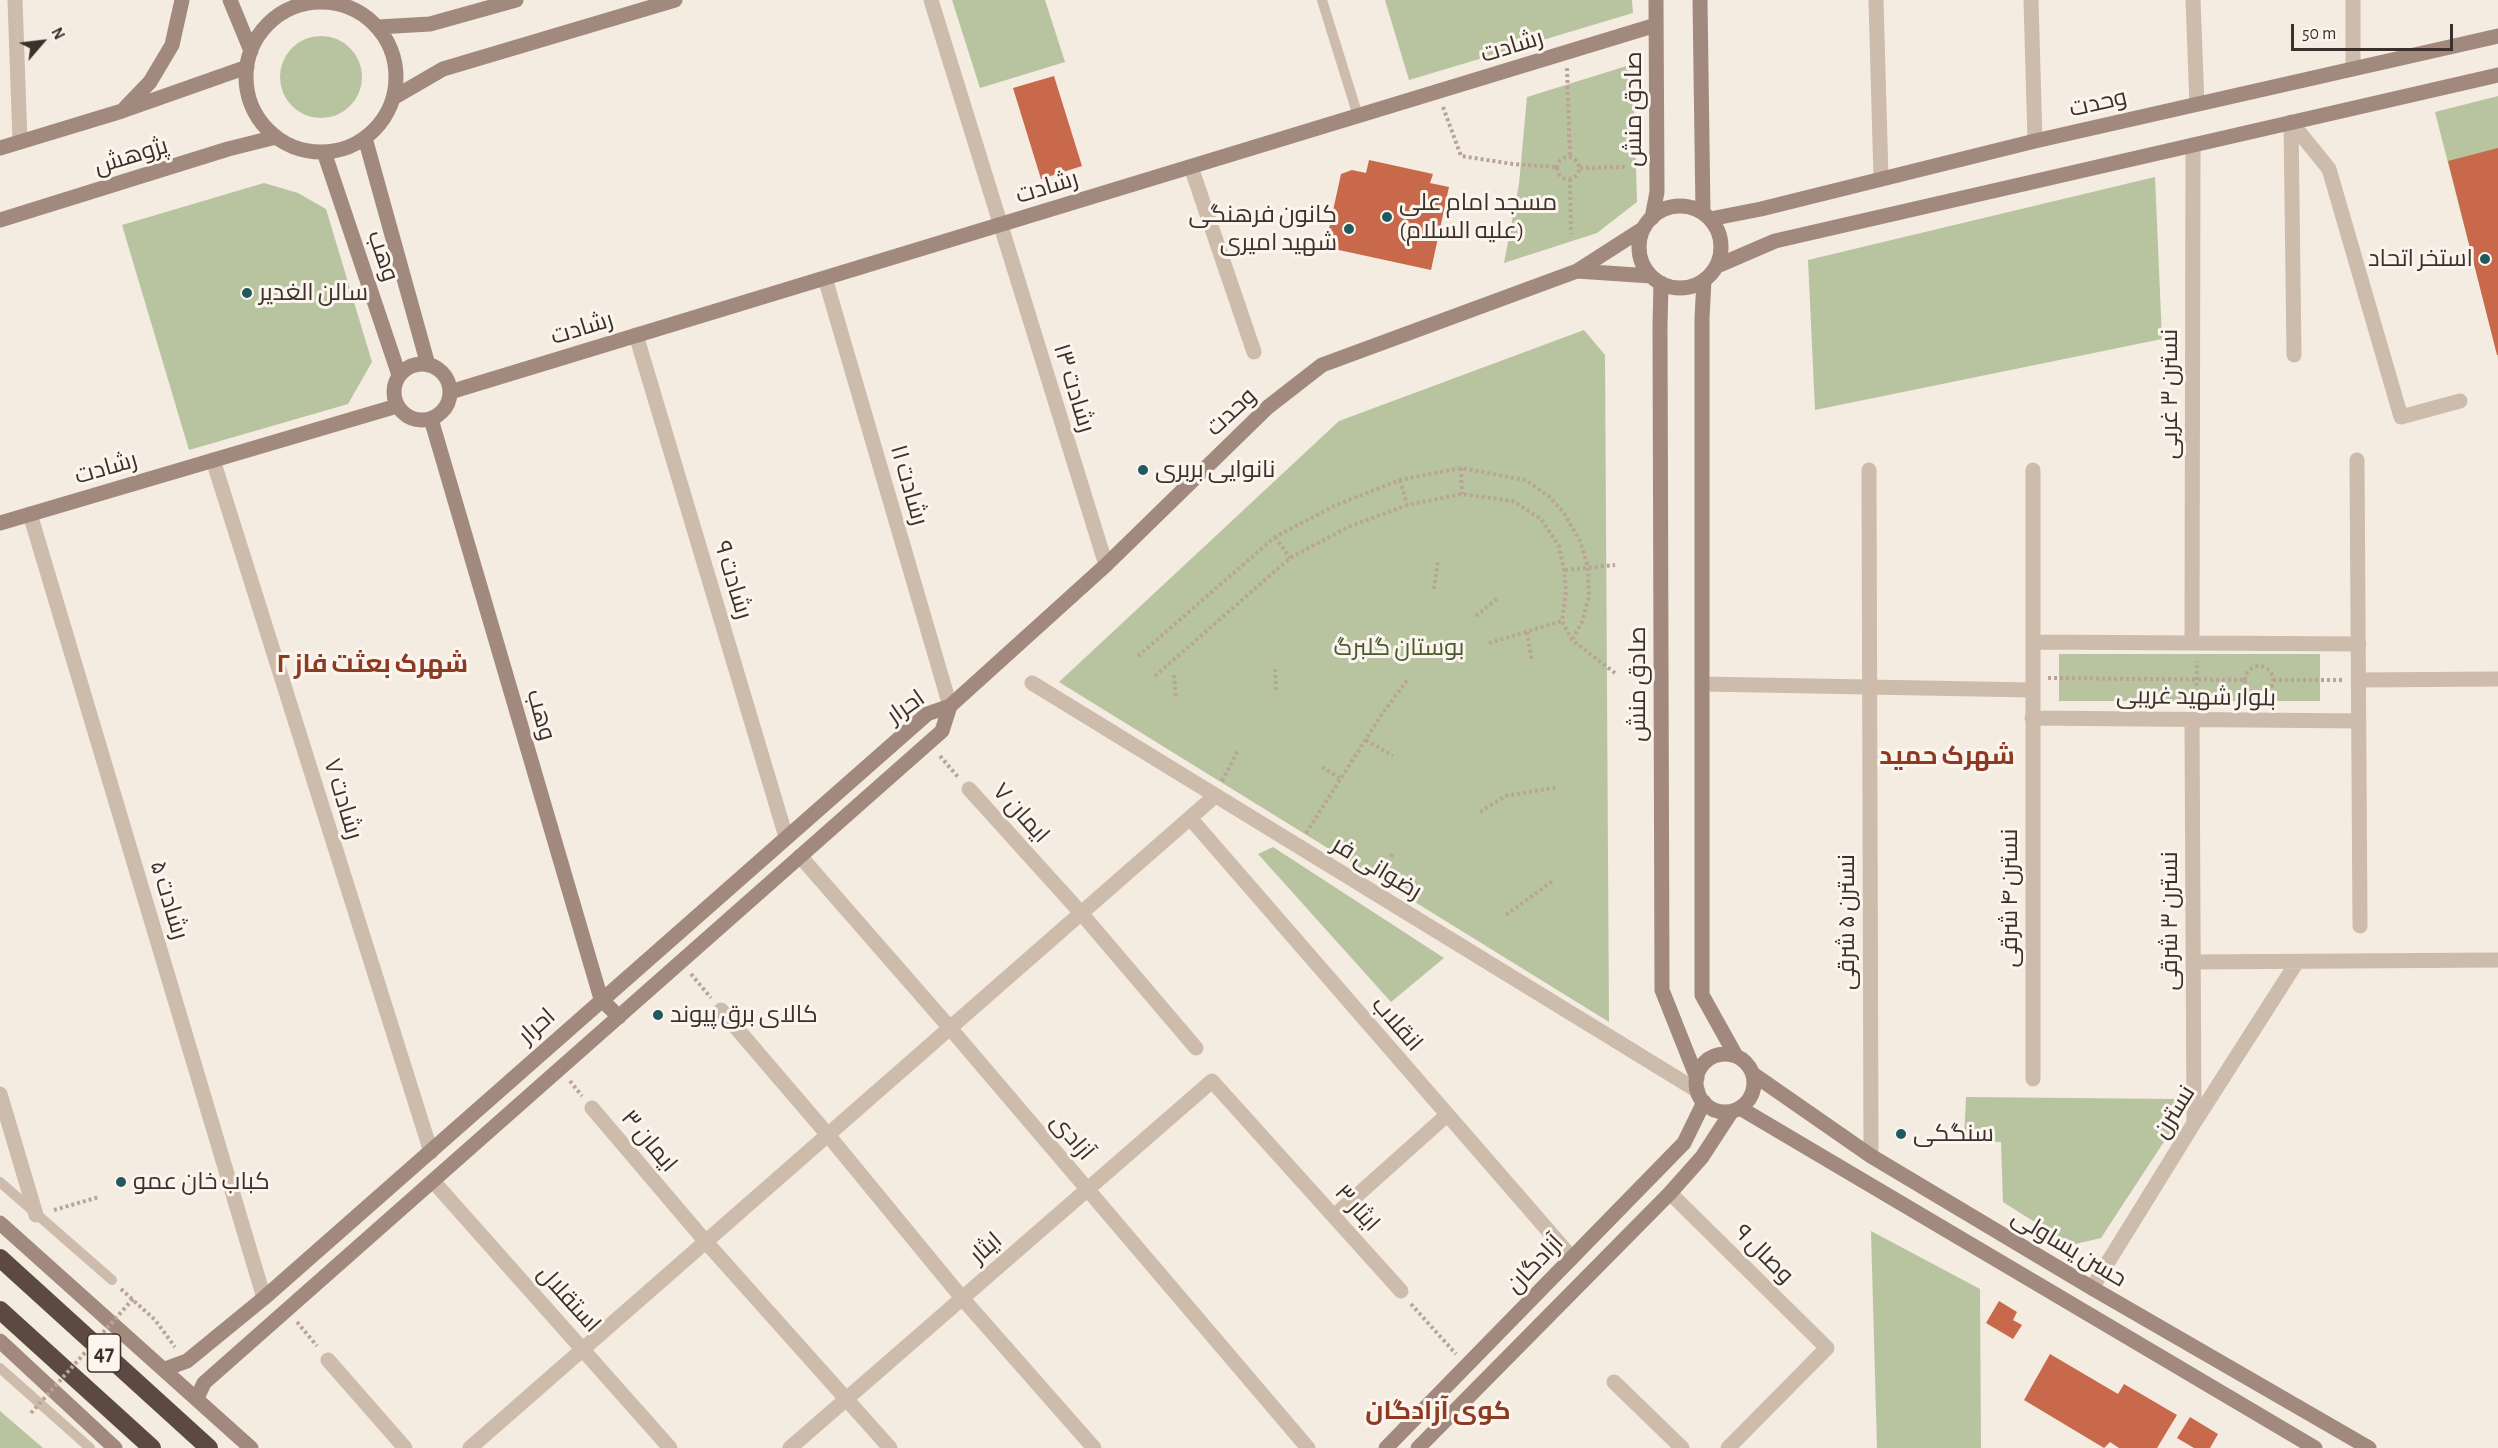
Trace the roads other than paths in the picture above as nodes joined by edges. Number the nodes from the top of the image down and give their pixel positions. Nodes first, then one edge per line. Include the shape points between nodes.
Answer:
1 (15, 0) edge
2 (182, 0) edge
3 (230, 0) edge
4 (516, 0) edge
5 (675, 0) edge
6 (931, 0) edge
7 (1322, 0) edge
8 (1656, 0) edge
9 (1700, 0) edge
10 (1876, 0) edge
11 (2031, 0) edge
12 (2193, 0) edge
13 (2353, 0) edge
14 (334, 1) edge
15 (1656, 25) junction
16 (378, 27) junction
17 (2498, 36) edge
18 (250, 51) junction
19 (247, 67) junction
20 (2354, 69) junction
21 (2498, 75) edge
22 (393, 98) junction
23 (2197, 104) junction
24 (122, 111) junction
25 (1358, 116) junction
26 (2291, 122) junction
27 (276, 137) junction
28 (365, 138) junction
29 (20, 141) junction
30 (2035, 141) junction
31 (2193, 145) junction
32 (0, 147) edge
33 (324, 152) junction
34 (1191, 167) junction
35 (1881, 178) junction
36 (1706, 216) junction
37 (0, 220) edge
38 (1648, 223) junction
39 (999, 225) junction
40 (1717, 266) junction
41 (1577, 271) junction
42 (825, 278) junction
43 (1656, 279) junction
44 (1704, 280) junction
45 (636, 335) junction
46 (1254, 352) dead end
47 (2294, 355) dead end
48 (428, 365) junction
49 (399, 375) junction
50 (450, 392) junction
51 (2460, 401) dead end
52 (397, 405) junction
53 (431, 419) junction
54 (213, 460) junction
55 (2357, 460) dead end
56 (1869, 470) dead end
57 (2033, 470) dead end
58 (30, 514) junction
59 (0, 523) edge
60 (1106, 565) junction
61 (2034, 642) junction
62 (2192, 643) junction
63 (2359, 644) junction
64 (2358, 680) junction
65 (2498, 680) edge
66 (1032, 683) dead end
67 (1702, 684) junction
68 (2032, 684) junction
69 (1869, 687) junction
70 (950, 706) junction
71 (2032, 718) junction
72 (2192, 719) junction
73 (2359, 721) junction
74 (969, 789) road end
75 (1215, 796) junction
76 (1190, 818) junction
77 (786, 837) junction
78 (800, 856) junction
79 (1081, 913) junction
80 (2360, 926) dead end
81 (2498, 960) edge
82 (2193, 962) junction
83 (2296, 962) junction
84 (601, 999) junction
85 (721, 1010) road end
86 (619, 1017) junction
87 (950, 1028) junction
88 (1196, 1048) dead end
89 (1736, 1056) junction
90 (1753, 1074) junction
91 (2033, 1079) dead end
92 (1212, 1081) joint
93 (1700, 1090) junction
94 (0, 1094) edge
95 (592, 1108) road end
96 (1736, 1109) junction
97 (1447, 1114) junction
98 (2194, 1123) junction
99 (828, 1135) junction
100 (431, 1152) junction
101 (1871, 1156) junction
102 (433, 1180) junction
103 (0, 1182) edge
104 (1087, 1190) junction
105 (1670, 1193) junction
106 (36, 1215) junction
107 (1334, 1216) junction
108 (0, 1223) edge
109 (706, 1242) junction
110 (0, 1258) edge
111 (1572, 1258) junction
112 (112, 1280) road end
113 (2092, 1288) junction
114 (1401, 1291) road end
115 (264, 1298) junction
116 (962, 1298) junction
117 (0, 1310) edge
118 (0, 1341) edge
119 (583, 1348) junction
120 (328, 1360) road end
121 (0, 1368) edge
122 (165, 1369) junction
123 (1614, 1382) dead end
124 (196, 1398) junction
125 (846, 1399) junction
126 (90, 1448) edge
127 (115, 1448) edge
128 (152, 1448) edge
129 (209, 1448) edge
130 (251, 1448) edge
131 (405, 1448) edge
132 (470, 1448) edge
133 (670, 1448) edge
134 (790, 1448) edge
135 (890, 1448) edge
136 (1094, 1448) edge
137 (1308, 1448) edge
138 (1386, 1448) edge
139 (1418, 1448) edge
140 (1682, 1448) edge
141 (1728, 1448) edge
142 (2314, 1448) edge
143 (2369, 1448) edge

1 - 29 street
2 - 24 street via 172,45 150,82
3 - 18 street
4 - 16 street via 430,24
5 - 22 street via 443,69
6 - 39 street, رشادت ۱۳
7 - 25 lane
8 - 15 street, صادق منش
9 - 36 street
10 - 35 street
11 - 30 street
12 - 23 street
13 - 20 street
14 - 16 street via 358,11
14 - 18 street via 288,9 269,23
15 - 25 street, رشادت
15 - 38 street, صادق منش via 1657,192
16 - 22 street via 391,48 396,73
17 - 20 street, وحدت
18 - 19 street
19 - 24 street, پژوهش
19 - 27 street via 252,106
20 - 23 street, وحدت
21 - 26 street
22 - 28 street via 382,120
23 - 30 street, وحدت
24 - 29 street, پژوهش
25 - 34 street, رشادت
26 - 31 street
26 - 47 street
26 - 51 street via 2329,169 2401,417
27 - 33 street via 293,146
27 - 37 street, پژوهش
28 - 33 street via 345,148
28 - 48 street, وهب
29 - 32 street, پژوهش
30 - 35 street, وحدت
31 - 40 street via 1775,240
31 - 62 street, نسترن ۳ غربی
33 - 49 street, وهب
34 - 39 street, رشادت
34 - 46 street
35 - 36 street, وحدت via 1761,209
36 - 38 street via 1688,207 1675,206 1662,210
36 - 40 street via 1721,241
38 - 41 street, وحدت
38 - 43 street via 1640,240 1640,253
39 - 42 street, رشادت
39 - 60 street, رشادت ۱۳
40 - 44 street
41 - 43 street, وحدت
41 - 60 street, وحدت via 1322,365 1268,407
42 - 45 street, رشادت
42 - 70 street, رشادت ۱۱
43 - 44 street via 1673,288 1686,288
43 - 93 street, صادق منش via 1662,990
44 - 67 street
45 - 50 street, رشادت
45 - 77 street, رشادت ۹
48 - 49 street via 412,366
48 - 50 street via 444,375
49 - 52 street via 394,390
50 - 53 street via 445,409
52 - 53 street via 408,417
52 - 54 street, رشادت
53 - 84 street, وهب
54 - 58 street, رشادت
54 - 100 street, رشادت ۷
55 - 63 street
56 - 69 street, نسترن ۵ شرقی
57 - 61 street, نسترن ۴ شرقی
58 - 59 street, رشادت
58 - 115 street, رشادت ۵
60 - 70 street, وحدت
61 - 62 street
61 - 68 street, نسترن ۴ شرقی
62 - 63 street
63 - 64 street
64 - 65 street
64 - 73 street
66 - 75 street, رضوانی فر
67 - 69 street
67 - 89 street via 1702,994
68 - 69 street
68 - 71 street, نسترن ۴ شرقی
69 - 101 street, نسترن ۵ شرقی
70 - 77 street, احرار via 927,714
70 - 78 street, احرار via 942,731
71 - 72 street, بلوار شهید غریبی
71 - 91 street, نسترن ۴ شرقی
72 - 73 street, بلوار شهید غریبی
72 - 82 street, نسترن ۳ شرقی
73 - 80 street
74 - 79 street, ایمان ۷
75 - 76 street
75 - 93 street, رضوانی فر
76 - 79 street
76 - 97 street, انقلاب
77 - 84 street, احرار
78 - 86 street, احرار
78 - 87 street, آزادی
79 - 87 street
79 - 88 street, ایمان ۷
81 - 83 street
82 - 83 street
82 - 98 street, نسترن ۳ شرقی
83 - 98 street, نسترن
84 - 86 street, وهب
84 - 100 street, احرار
85 - 99 street
86 - 102 street, احرار
87 - 99 street
87 - 104 street, آزادی
89 - 90 street via 1750,1066
89 - 93 street via 1711,1057 1699,1070
90 - 96 street via 1752,1094 1748,1102
90 - 101 street, حسن یساولی
92 - 104 street, ایثار
92 - 107 street, ایثار ۳
93 - 96 street via 1717,1110
93 - 111 street, آزادگان via 1684,1143
94 - 106 street
95 - 109 street, ایمان ۳
96 - 105 street, آزادگان
96 - 142 street, حسن یساولی
97 - 107 street
97 - 111 street, انقلاب
98 - 113 street, نسترن
99 - 109 street
99 - 116 street
100 - 115 street, احرار
101 - 113 street, حسن یساولی
102 - 119 street, استقلال
102 - 124 street, احرار via 204,1383
103 - 106 lane
104 - 116 street, ایثار
104 - 137 street, آزادی
105 - 139 street, آزادگان
105 - 141 street, وصال ۹ via 1827,1348
106 - 112 lane
107 - 114 street, ایثار ۳
108 - 122 street
109 - 119 street
109 - 125 street, ایمان ۳
110 - 129 highway, 47
111 - 138 street, آزادگان
113 - 143 street, حسن یساولی
115 - 122 street, احرار via 187,1361
116 - 125 street, ایثار
116 - 136 street
117 - 128 highway, 47
118 - 127 street
119 - 132 street
119 - 133 street, استقلال
120 - 131 street
121 - 126 lane
122 - 124 street
123 - 140 street
124 - 130 street
125 - 134 street, ایثار
125 - 135 street, ایمان ۳

